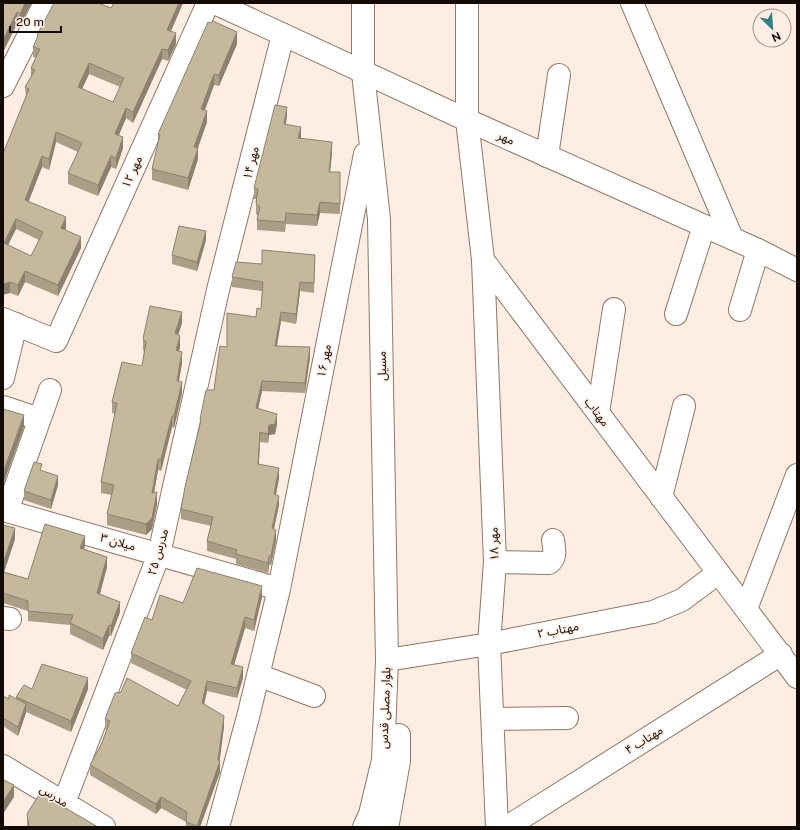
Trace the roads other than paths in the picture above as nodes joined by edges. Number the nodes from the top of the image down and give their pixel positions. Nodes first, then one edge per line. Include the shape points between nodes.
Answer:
1 (46, 3) edge
2 (208, 3) edge
3 (215, 3) edge
4 (363, 3) edge
5 (468, 3) edge
6 (632, 3) edge
7 (283, 35) junction
8 (363, 73) junction
9 (559, 75) dead end
10 (3, 86) edge
11 (467, 120) junction
12 (370, 133) junction
13 (548, 156) junction
14 (704, 226) junction
15 (732, 238) junction
16 (758, 250) junction
17 (483, 260) junction
18 (797, 270) edge
19 (218, 290) joint
20 (614, 309) dead end
21 (740, 310) dead end
22 (676, 314) dead end
23 (10, 322) edge
24 (3, 378) edge
25 (50, 390) dead end
26 (684, 406) dead end
27 (3, 407) edge
28 (598, 413) junction
29 (39, 419) junction
30 (795, 479) edge
31 (661, 497) junction
32 (5, 510) edge
33 (553, 540) dead end
34 (159, 554) junction
35 (495, 562) junction
36 (718, 573) junction
37 (279, 589) junction
38 (746, 609) junction
39 (489, 644) junction
40 (387, 660) junction
41 (792, 667) edge
42 (258, 675) junction
43 (314, 696) dead end
44 (567, 718) dead end
45 (493, 719) junction
46 (3, 766) edge
47 (64, 803) junction
48 (104, 827) edge
49 (218, 827) edge
50 (364, 827) edge
51 (386, 827) edge
52 (497, 827) edge
53 (507, 827) edge

1 - 10 street
2 - 23 street, مهر ۱۲ via 56,342
3 - 7 street, مهر
4 - 8 street, مسیل
5 - 11 street
6 - 15 street
7 - 8 street, مهر
7 - 19 street, مهر ۱۴
8 - 11 street, مهر
8 - 12 street, مسیل
9 - 13 street
11 - 13 street, مهر
11 - 17 street
12 - 37 street, مهر ۱۶
12 - 40 street, مسیل via 379,219
13 - 14 street, مهر
14 - 15 street, مهر
14 - 22 street
15 - 16 street, مهر
16 - 18 street, مهر
16 - 21 street
17 - 28 street, مهتاب
17 - 35 street, مهر ۱۸
19 - 34 street, مدرس ۲۵
20 - 28 street
23 - 24 street
25 - 29 street
26 - 31 street
27 - 29 street
28 - 31 street, مهتاب
29 - 32 street
30 - 38 street
31 - 36 street, مهتاب
32 - 34 street, میلان ۳
33 - 35 street via 554,556 549,563
34 - 37 street, میلان ۳
34 - 47 street, مدرس ۲۵
35 - 39 street, مهر ۱۸
36 - 38 street, مهتاب
36 - 39 street, مهتاب ۲ via 682,600 653,612
37 - 42 street, مهر ۱۶
38 - 41 street, مهتاب
39 - 40 street, مهتاب ۲
39 - 45 street, مهر ۱۸
40 - 50 street, بلوار مصلی قدس via 383,760 370,814
40 - 51 street, بلوار مصلی قدس via 400,722 398,761
41 - 53 street, مهتاب ۴
42 - 43 street
42 - 49 street, مهر ۱۶
44 - 45 street
45 - 52 street, مهر ۱۸
46 - 47 street, مدرس
47 - 48 street, مدرس

